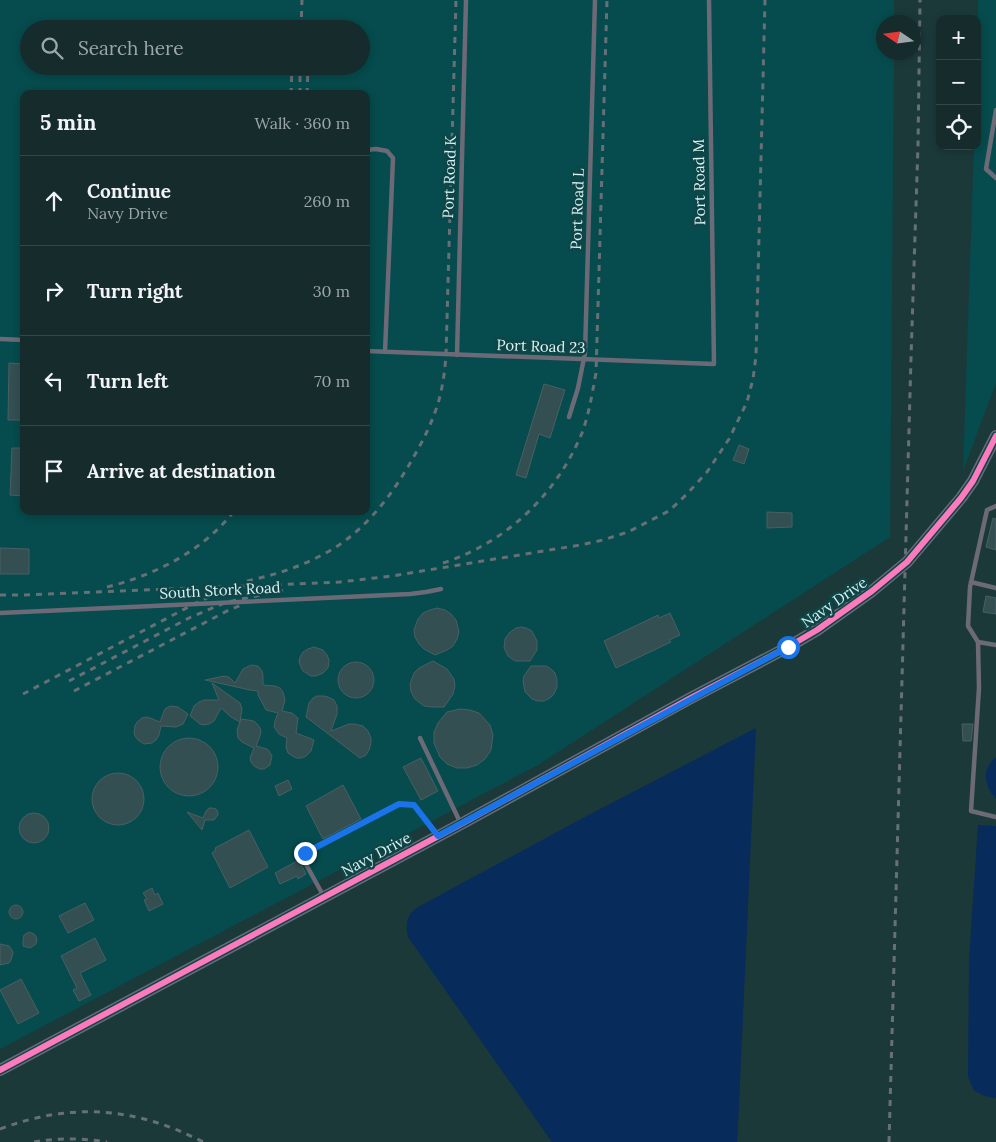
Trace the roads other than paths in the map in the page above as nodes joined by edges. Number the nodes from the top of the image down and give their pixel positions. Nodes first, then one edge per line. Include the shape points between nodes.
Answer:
1 (466, 0) edge
2 (595, 0) edge
3 (709, 0) edge
4 (996, 110) edge
5 (370, 150) edge
6 (996, 178) edge
7 (0, 339) edge
8 (20, 340) edge
9 (370, 351) edge
10 (384, 352) junction
11 (456, 355) junction
12 (584, 360) junction
13 (714, 364) joint
14 (569, 417) dead end
15 (996, 436) edge
16 (996, 506) edge
17 (971, 582) junction
18 (441, 588) dead end
19 (996, 588) edge
20 (0, 613) edge
21 (978, 642) junction
22 (996, 645) edge
23 (420, 738) dead end
24 (996, 817) edge
25 (461, 824) junction
26 (438, 836) junction
27 (324, 896) junction
28 (0, 1070) edge

1 - 11 lane, Port Road K
2 - 12 lane, Port Road L
3 - 13 lane, Port Road M
4 - 6 lane via 986,169
5 - 10 lane via 386,151 393,158
7 - 8 lane
9 - 10 lane, Port Road 23
10 - 11 lane, Port Road 23
11 - 12 lane, Port Road 23
12 - 13 lane, Port Road 23
12 - 14 lane, Port Road L
15 - 25 street, Navy Drive via 961,498 907,562 838,616 788,647
16 - 17 lane via 987,510
17 - 19 lane
17 - 21 lane via 968,626
18 - 20 lane, South Stork Road via 410,594
21 - 22 lane
21 - 24 lane via 979,688 972,811
23 - 25 lane
25 - 26 street, Navy Drive
26 - 27 street, Navy Drive
26 - 27 lane via 414,805 399,804 305,853 303,859
27 - 28 street, Navy Drive

